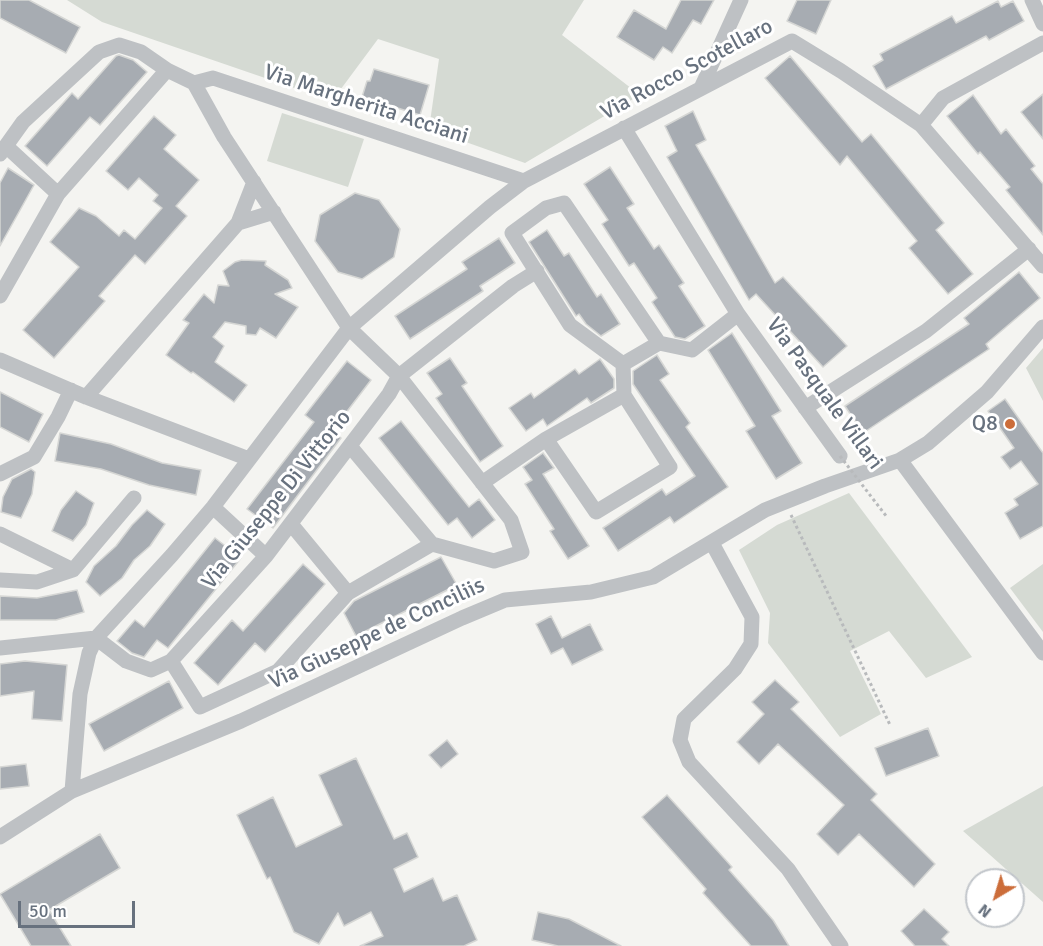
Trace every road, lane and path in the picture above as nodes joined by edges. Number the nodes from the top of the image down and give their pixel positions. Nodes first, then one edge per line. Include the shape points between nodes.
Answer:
1 (741, 0) edge
2 (1032, 0) edge
3 (1043, 24) edge
4 (1043, 43) edge
5 (167, 70) junction
6 (194, 83) junction
7 (701, 88) junction
8 (921, 125) junction
9 (624, 128) junction
10 (3, 150) edge
11 (524, 181) junction
12 (254, 182) junction
13 (58, 194) junction
14 (274, 212) junction
15 (238, 223) junction
16 (1029, 249) junction
17 (1043, 266) edge
18 (537, 271) junction
19 (0, 296) edge
20 (738, 315) junction
21 (1043, 327) edge
22 (349, 328) junction
23 (659, 343) junction
24 (0, 360) edge
25 (623, 364) junction
26 (399, 376) junction
27 (71, 390) junction
28 (624, 395) junction
29 (86, 397) junction
30 (805, 408) junction
31 (546, 439) junction
32 (350, 446) junction
33 (840, 456) joint
34 (249, 459) junction
35 (900, 460) junction
36 (0, 474) edge
37 (482, 483) junction
38 (134, 498) dead end
39 (213, 507) junction
40 (887, 516) dead end
41 (793, 522) dead end
42 (291, 524) junction
43 (0, 534) edge
44 (712, 543) junction
45 (432, 544) junction
46 (266, 556) junction
47 (73, 570) junction
48 (0, 580) edge
49 (348, 593) junction
50 (96, 638) junction
51 (0, 648) edge
52 (1043, 653) edge
53 (171, 661) junction
54 (890, 725) dead end
55 (72, 791) junction
56 (0, 837) edge
57 (841, 946) edge

1 - 7 street
2 - 3 street
4 - 8 street via 943,98
5 - 6 street
5 - 10 street via 141,52 119,45 99,52 23,122
5 - 13 street
6 - 11 street, Via Margherita Acciani via 213,78
6 - 12 street
7 - 8 street, Via Rocco Scotellaro via 792,41
7 - 9 street, Via Rocco Scotellaro
8 - 16 street, Via Rocco Scotellaro
9 - 11 street, Via Rocco Scotellaro
9 - 20 street, Via Pasquale Villari
10 - 13 street
11 - 22 street, Via Rocco Scotellaro
12 - 14 street
12 - 15 street
13 - 19 street
14 - 15 street
14 - 22 street
15 - 29 street
16 - 17 street, Via Rocco Scotellaro
16 - 30 street via 926,331
18 - 23 street via 512,233 546,208 564,203
18 - 25 street via 570,325
18 - 26 street
20 - 23 street, Via Pasquale Villari via 692,350
20 - 30 street, Via Pasquale Villari
21 - 35 street, Via Giuseppe de Conciliis via 987,392 928,443
22 - 26 street
22 - 34 street, Via Giuseppe Di Vittorio
23 - 25 street
24 - 27 street
25 - 28 street
26 - 32 street, Via Giuseppe Di Vittorio
26 - 37 street
27 - 29 street
27 - 36 street via 34,457
28 - 31 street
28 - 31 street via 670,466 596,512
29 - 34 street
30 - 33 street, Via Pasquale Villari
31 - 37 street
32 - 42 street, Via Giuseppe Di Vittorio
32 - 45 street
33 - 40 path, Via Pasquale Villari, bridge
34 - 39 street, Via Giuseppe Di Vittorio
35 - 44 street, Via Giuseppe de Conciliis via 765,510
35 - 52 street
37 - 45 street via 511,520 522,552 494,561
38 - 47 street
39 - 46 street
39 - 50 street, Via Giuseppe Di Vittorio
41 - 54 path
42 - 46 street, Via Giuseppe Di Vittorio
42 - 49 street
43 - 47 street
44 - 55 street, Via Giuseppe de Conciliis via 654,576 591,592 505,600 242,721
44 - 57 street via 752,617 751,644 735,669 684,719 680,740 689,762 788,869
45 - 49 street
46 - 53 street, Via Giuseppe Di Vittorio
47 - 48 street via 38,582
49 - 53 street via 278,671 200,707
50 - 51 street
50 - 53 street via 126,661 151,670
50 - 55 street, Via Giuseppe Di Vittorio via 80,694
55 - 56 street, Via Giuseppe de Conciliis

